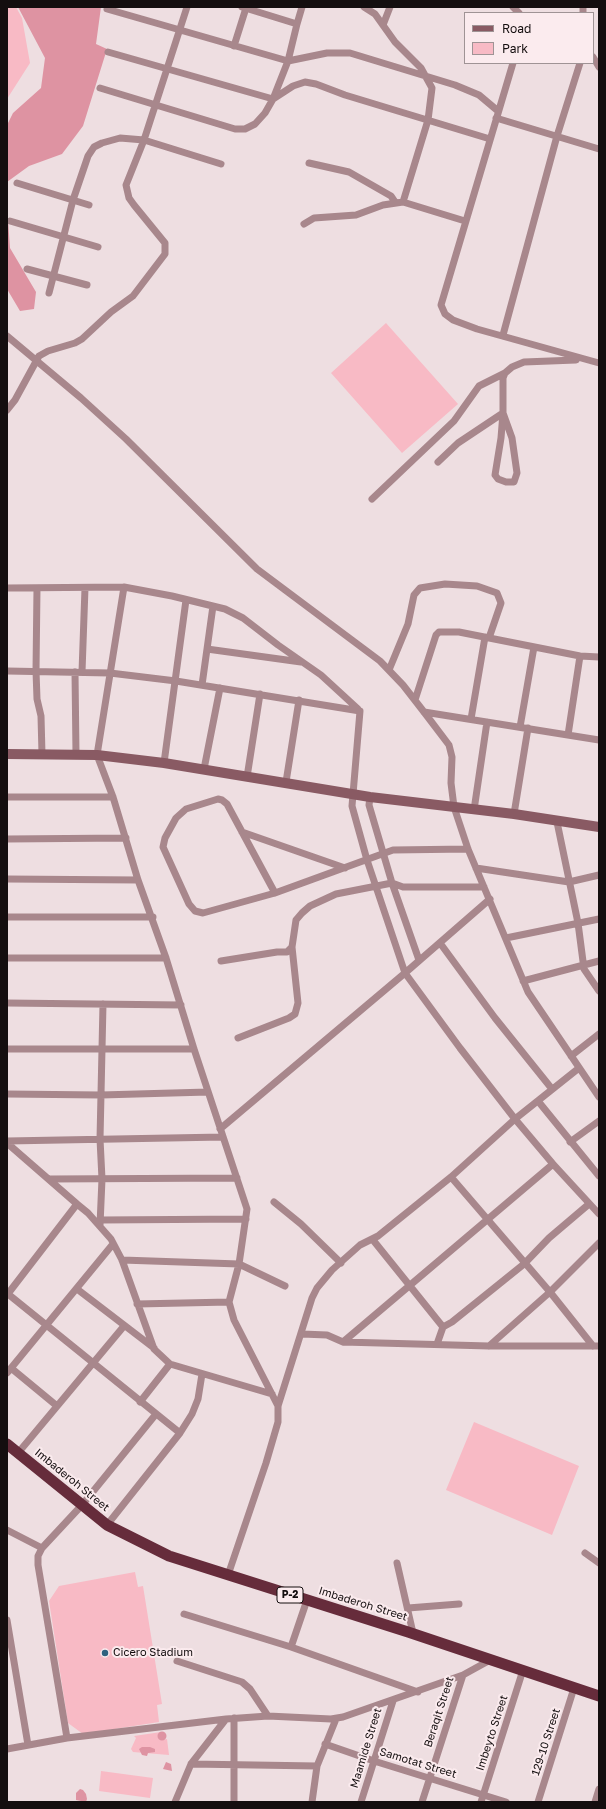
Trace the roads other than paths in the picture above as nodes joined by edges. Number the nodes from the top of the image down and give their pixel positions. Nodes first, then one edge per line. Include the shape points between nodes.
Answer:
1 (187, 7) edge
2 (302, 7) edge
3 (364, 7) edge
4 (390, 7) edge
5 (244, 8) edge
6 (107, 9) dead end
7 (297, 24) junction
8 (383, 25) junction
9 (180, 30) junction
10 (234, 46) junction
11 (108, 52) dead end
12 (594, 59) edge
13 (288, 61) junction
14 (513, 64) edge
15 (580, 64) edge
16 (168, 68) junction
17 (599, 68) edge
18 (428, 78) junction
19 (100, 88) dead end
20 (273, 99) junction
21 (154, 105) junction
22 (497, 114) junction
23 (428, 120) junction
24 (557, 136) junction
25 (490, 139) junction
26 (144, 140) junction
27 (599, 149) edge
28 (309, 163) dead end
29 (221, 164) dead end
30 (17, 183) dead end
31 (73, 200) junction
32 (395, 202) junction
33 (403, 202) junction
34 (89, 205) dead end
35 (10, 221) dead end
36 (465, 221) junction
37 (304, 224) dead end
38 (63, 237) junction
39 (98, 247) dead end
40 (27, 269) dead end
41 (52, 275) junction
42 (87, 284) dead end
43 (49, 293) dead end
44 (503, 335) junction
45 (7, 336) edge
46 (585, 360) junction
47 (37, 361) junction
48 (599, 364) edge
49 (505, 373) junction
50 (7, 410) edge
51 (503, 413) junction
52 (438, 462) dead end
53 (372, 499) dead end
54 (124, 587) junction
55 (7, 588) edge
56 (37, 588) junction
57 (85, 588) junction
58 (186, 600) junction
59 (213, 606) junction
60 (487, 637) junction
61 (534, 647) junction
62 (207, 649) junction
63 (580, 656) junction
64 (599, 658) edge
65 (303, 663) junction
66 (389, 670) junction
67 (7, 671) edge
68 (36, 671) junction
69 (78, 672) junction
70 (110, 673) junction
71 (176, 681) junction
72 (202, 685) junction
73 (220, 688) junction
74 (260, 694) junction
75 (299, 700) junction
76 (415, 700) junction
77 (359, 710) junction
78 (424, 712) junction
79 (471, 719) junction
80 (487, 722) junction
81 (520, 727) junction
82 (528, 728) junction
83 (568, 735) junction
84 (599, 740) edge
85 (7, 754) edge
86 (42, 754) junction
87 (76, 754) junction
88 (97, 755) junction
89 (164, 762) junction
90 (204, 769) junction
91 (247, 777) junction
92 (286, 782) junction
93 (353, 794) junction
94 (7, 797) edge
95 (113, 797) junction
96 (370, 797) junction
97 (454, 807) junction
98 (474, 810) junction
99 (514, 814) junction
100 (557, 822) junction
101 (599, 827) edge
102 (242, 832) junction
103 (126, 838) junction
104 (7, 839) edge
105 (468, 849) junction
106 (384, 852) junction
107 (366, 860) junction
108 (346, 868) junction
109 (476, 868) junction
110 (599, 875) edge
111 (7, 879) edge
112 (138, 880) junction
113 (569, 882) junction
114 (392, 883) junction
115 (376, 886) junction
116 (484, 887) junction
117 (275, 893) junction
118 (490, 899) junction
119 (7, 917) edge
120 (153, 917) junction
121 (599, 919) edge
122 (578, 923) junction
123 (506, 938) junction
124 (440, 943) junction
125 (292, 947) junction
126 (7, 958) edge
127 (166, 958) junction
128 (419, 960) junction
129 (221, 961) dead end
130 (599, 961) edge
131 (584, 964) junction
132 (406, 973) junction
133 (523, 981) junction
134 (599, 991) edge
135 (7, 1003) edge
136 (102, 1004) junction
137 (181, 1005) junction
138 (599, 1034) edge
139 (238, 1038) dead end
140 (7, 1049) edge
141 (102, 1049) junction
142 (194, 1049) junction
143 (571, 1056) junction
144 (579, 1068) junction
145 (552, 1089) junction
146 (208, 1092) junction
147 (7, 1094) edge
148 (101, 1095) junction
149 (599, 1097) edge
150 (538, 1101) junction
151 (515, 1119) junction
152 (599, 1120) edge
153 (220, 1129) junction
154 (223, 1137) junction
155 (100, 1138) junction
156 (7, 1142) edge
157 (570, 1142) junction
158 (553, 1164) junction
159 (599, 1176) edge
160 (451, 1177) junction
161 (237, 1178) junction
162 (50, 1179) junction
163 (102, 1179) junction
164 (274, 1202) dead end
165 (77, 1204) junction
166 (589, 1204) junction
167 (599, 1214) edge
168 (246, 1219) junction
169 (487, 1220) junction
170 (100, 1223) junction
171 (373, 1240) junction
172 (599, 1243) edge
173 (113, 1244) junction
174 (122, 1260) junction
175 (341, 1262) junction
176 (239, 1264) junction
177 (524, 1264) junction
178 (285, 1286) dead end
179 (410, 1286) junction
180 (77, 1289) junction
181 (550, 1292) junction
182 (7, 1294) edge
183 (229, 1302) junction
184 (137, 1304) junction
185 (46, 1325) junction
186 (124, 1326) junction
187 (443, 1327) junction
188 (302, 1334) junction
189 (342, 1342) junction
190 (436, 1344) junction
191 (489, 1346) junction
192 (596, 1346) edge
193 (154, 1349) junction
194 (93, 1363) junction
195 (170, 1364) junction
196 (9, 1370) edge
197 (202, 1374) junction
198 (272, 1394) junction
199 (140, 1402) junction
200 (57, 1406) junction
201 (278, 1406) junction
202 (156, 1414) junction
203 (180, 1433) junction
204 (7, 1444) edge
205 (18, 1453) junction
206 (82, 1505) junction
207 (107, 1525) junction
208 (7, 1530) edge
209 (42, 1548) junction
210 (585, 1552) dead end
211 (397, 1563) dead end
212 (599, 1563) edge
213 (228, 1575) junction
214 (306, 1600) junction
215 (460, 1604) dead end
216 (408, 1608) junction
217 (184, 1614) dead end
218 (7, 1620) edge
219 (413, 1633) junction
220 (291, 1647) junction
221 (492, 1659) junction
222 (177, 1661) dead end
223 (523, 1670) junction
224 (463, 1675) junction
225 (574, 1688) junction
226 (418, 1692) junction
227 (599, 1696) edge
228 (393, 1701) junction
229 (268, 1716) junction
230 (230, 1718) junction
231 (336, 1719) junction
232 (67, 1738) junction
233 (325, 1744) junction
234 (28, 1745) junction
235 (7, 1748) edge
236 (374, 1761) junction
237 (190, 1764) junction
238 (234, 1765) junction
239 (317, 1766) junction
240 (430, 1778) junction
241 (599, 1789) edge
242 (484, 1794) junction
243 (175, 1802) edge
244 (234, 1802) edge
245 (312, 1802) edge
246 (361, 1802) edge
247 (422, 1802) edge
248 (481, 1802) edge
249 (506, 1802) edge
250 (538, 1802) edge
251 (595, 1802) edge

1 - 9 street
2 - 7 street
3 - 8 street via 375,14
4 - 8 street
5 - 7 street
5 - 10 street
6 - 9 street
7 - 13 street
8 - 18 street
9 - 10 street
9 - 16 street
10 - 13 street
11 - 16 street
12 - 17 street
13 - 18 street via 327,53 350,53
13 - 20 street
14 - 22 street
15 - 24 street
16 - 20 street
16 - 21 street
18 - 22 street via 479,95
18 - 23 street via 432,88
19 - 21 street
20 - 21 street via 255,124 245,129 236,129
20 - 23 street via 304,82
21 - 26 street
22 - 24 street
22 - 25 street
23 - 25 street
23 - 33 street
24 - 27 street
24 - 44 street
25 - 36 street
26 - 29 street
26 - 31 street via 120,138 102,142 94,147 88,156
26 - 47 street via 126,188 134,206 166,243 165,254 133,296 82,339 43,353
28 - 32 street via 349,172 391,196
30 - 31 street
31 - 34 street
31 - 38 street
32 - 33 street
32 - 37 street via 356,216 314,218
33 - 36 street
35 - 38 street
36 - 44 street via 441,305 445,314 453,320
38 - 39 street
38 - 41 street
40 - 41 street
41 - 42 street
41 - 43 street
44 - 46 street
45 - 47 street
46 - 48 street
46 - 49 street via 524,362
47 - 50 street
47 - 66 street via 126,439 257,569
49 - 51 street via 502,384
49 - 53 street via 479,386 454,421
51 - 51 street via 512,438 517,474 514,482 506,482 495,475
51 - 52 street via 458,443
54 - 57 street
54 - 58 street
54 - 70 street
55 - 56 street
56 - 57 street
56 - 68 street
57 - 69 street
58 - 59 street
58 - 71 street
59 - 62 street
59 - 65 street via 244,618
60 - 61 street
60 - 66 street via 501,603 497,593 477,586 445,584 420,588 414,595 408,624
60 - 76 street via 447,631 437,633
60 - 79 street
61 - 63 street
61 - 81 street
62 - 65 street
62 - 72 street
63 - 64 street
63 - 83 street
65 - 77 street via 321,675
66 - 76 street
67 - 68 street
68 - 69 street
68 - 86 street
69 - 70 street
69 - 87 street
70 - 71 street
70 - 88 street
71 - 72 street
71 - 89 street
72 - 73 street
73 - 74 street
73 - 90 street
74 - 75 street
74 - 91 street
75 - 77 street
75 - 92 street
76 - 78 street
77 - 93 street via 361,714
78 - 79 street
78 - 97 street via 449,745 452,757 451,783
79 - 80 street
80 - 81 street
80 - 98 street
81 - 82 street
82 - 83 street
82 - 99 street
83 - 84 street
85 - 86 main road
86 - 87 main road
87 - 88 main road
88 - 89 main road
88 - 95 street
89 - 90 main road
90 - 91 main road
91 - 92 main road
92 - 93 main road
93 - 96 main road
93 - 107 street via 352,806
94 - 95 street
95 - 103 street
96 - 97 main road
96 - 106 street via 369,805
97 - 98 main road
97 - 105 street
98 - 99 main road
99 - 100 main road
100 - 101 main road
100 - 113 street
102 - 108 street
102 - 117 street
102 - 117 street via 227,804 218,799 186,809 176,818 163,847 189,904 195,911 203,913
103 - 104 street
103 - 112 street
105 - 106 street
105 - 109 street
106 - 107 street
106 - 114 street
107 - 108 street
107 - 115 street
108 - 117 street
109 - 113 street
109 - 116 street
110 - 113 street
111 - 112 street
112 - 120 street
113 - 122 street
114 - 115 street
114 - 116 street via 403,887
114 - 128 street
115 - 125 street via 336,894 310,906 296,920
115 - 132 street
116 - 118 street
118 - 123 street
118 - 124 street
119 - 120 street
120 - 127 street
121 - 122 street
122 - 123 street
122 - 131 street
123 - 133 street
124 - 128 street
124 - 145 street via 494,1018
125 - 129 street via 287,952
125 - 139 street via 298,1003 295,1014
126 - 127 street
127 - 137 street
128 - 132 street
130 - 131 street
131 - 133 street
131 - 134 street via 585,973
132 - 151 street
132 - 153 street
133 - 143 street
135 - 136 street
136 - 137 street
136 - 141 street
137 - 142 street
138 - 143 street
140 - 141 street
141 - 142 street
141 - 148 street
142 - 146 street
143 - 144 street
144 - 145 street
144 - 149 street
145 - 150 street
146 - 148 street
146 - 153 street
147 - 148 street
148 - 155 street
150 - 151 street
150 - 157 street
151 - 158 street
151 - 160 street
152 - 157 street
153 - 154 street
154 - 155 street
154 - 161 street
155 - 156 street
155 - 163 street
156 - 162 street
157 - 159 street
158 - 166 street
158 - 169 street
160 - 169 street
160 - 171 street
161 - 163 street
161 - 168 street via 247,1209
162 - 163 street
162 - 165 street
163 - 170 street
164 - 175 street
165 - 170 street
165 - 182 street
166 - 167 street
166 - 177 street via 549,1238
168 - 170 street
168 - 176 street
169 - 177 street
169 - 179 street
170 - 173 street
171 - 175 street via 360,1245
171 - 179 street
172 - 181 street
173 - 174 street
173 - 180 street
174 - 176 street
174 - 184 street
175 - 188 street via 317,1288
176 - 178 street
176 - 183 street
177 - 181 street
177 - 187 street
179 - 187 street
179 - 189 street
180 - 185 street
180 - 186 street
181 - 191 street
181 - 192 street
182 - 185 street
183 - 184 street
183 - 198 street via 234,1320
184 - 193 street
185 - 194 street
185 - 196 street
186 - 193 street
186 - 194 street
187 - 190 street
188 - 189 street via 327,1335
188 - 201 street
189 - 190 street
190 - 191 street
191 - 192 street
193 - 195 street
194 - 199 street
194 - 200 street
195 - 197 street
195 - 199 street
196 - 200 street
197 - 198 street
197 - 203 street via 198,1399
198 - 201 street
199 - 202 street
200 - 205 street
201 - 213 street via 278,1422 266,1463
202 - 203 street
202 - 206 street
203 - 207 street
204 - 205 highway, Imbaderoh Street / P-2
205 - 206 highway, Imbaderoh Street / P-2
206 - 207 highway, Imbaderoh Street / P-2
206 - 209 street
207 - 213 highway, Imbaderoh Street / P-2 via 169,1556
208 - 209 street
209 - 232 street via 38,1556 38,1565
210 - 212 street
211 - 216 street
213 - 214 highway, Imbaderoh Street / P-2
214 - 219 highway, Imbaderoh Street / P-2
214 - 220 street
215 - 216 street
216 - 219 street
217 - 220 street
218 - 234 street
219 - 221 highway, Imbaderoh Street / P-2
220 - 226 street
221 - 223 highway, Imbaderoh Street / P-2
221 - 224 street
222 - 229 street via 242,1682 250,1689
223 - 225 highway, Imbaderoh Street / P-2
223 - 242 street, Imbeyto Street
224 - 226 street
224 - 240 street, Beraqit Street
225 - 227 highway, Imbaderoh Street / P-2
225 - 250 street, 129-10 Street
226 - 228 street
228 - 231 street
228 - 236 street, Maamide Street
229 - 230 street
229 - 231 street
230 - 232 street
230 - 237 street
230 - 238 street
231 - 233 street
232 - 234 street
233 - 236 street, Samotat Street
233 - 239 street
234 - 235 street
236 - 240 street, Samotat Street
236 - 246 street, Maamide Street
237 - 238 street
237 - 243 street
238 - 239 street
238 - 244 street
239 - 245 street
240 - 242 street, Samotat Street
240 - 247 street, Beraqit Street
241 - 251 street
242 - 248 street, Imbeyto Street
242 - 249 street, Samotat Street

